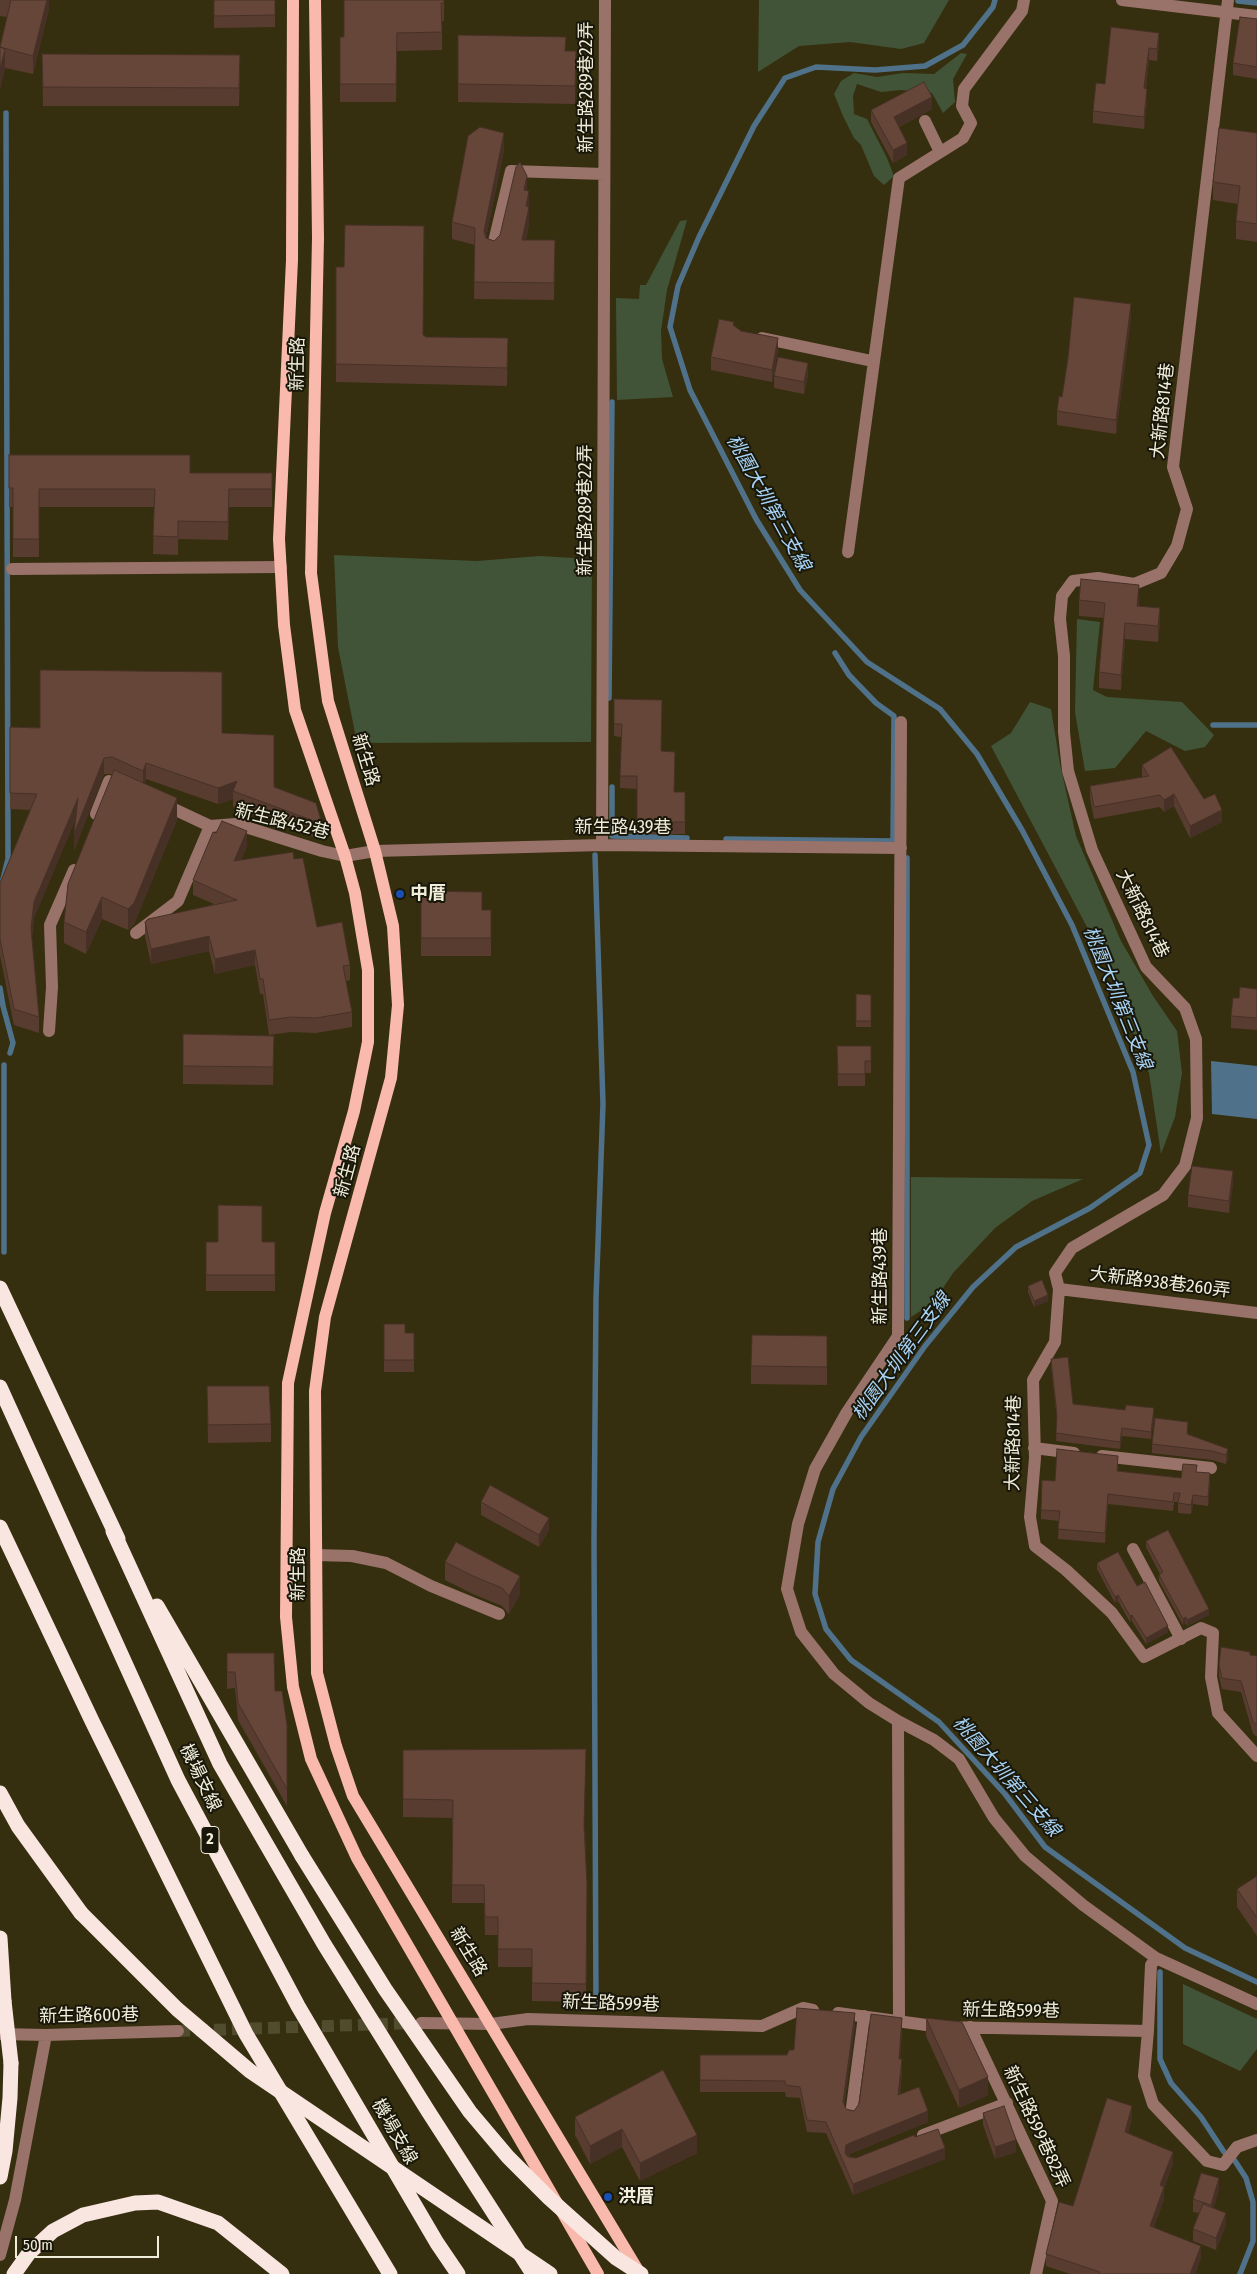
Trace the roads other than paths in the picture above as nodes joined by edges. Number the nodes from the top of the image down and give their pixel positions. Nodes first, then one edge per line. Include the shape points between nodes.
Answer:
1 (292, 0) edge
2 (316, 0) edge
3 (605, 0) edge
4 (1024, 0) edge
5 (1122, 0) edge
6 (1227, 6) edge
7 (1257, 16) edge
8 (925, 121) dead end
9 (940, 152) junction
10 (604, 174) junction
11 (492, 250) edge
12 (752, 336) edge
13 (872, 361) junction
14 (848, 552) dead end
15 (281, 567) junction
16 (12, 569) dead end
17 (901, 722) dead end
18 (134, 792) edge
19 (151, 799) edge
20 (92, 824) edge
21 (210, 826) junction
22 (602, 845) junction
23 (901, 848) junction
24 (375, 851) junction
25 (345, 856) junction
26 (79, 858) edge
27 (136, 933) dead end
28 (49, 1031) dead end
29 (0, 1288) edge
30 (1059, 1289) junction
31 (1257, 1312) edge
32 (0, 1386) edge
33 (1034, 1448) junction
34 (1211, 1468) dead end
35 (0, 1527) edge
36 (113, 1531) junction
37 (1133, 1549) dead end
38 (316, 1554) junction
39 (500, 1614) dead end
40 (1181, 1639) junction
41 (898, 1721) junction
42 (1257, 1756) edge
43 (0, 1793) edge
44 (0, 1938) edge
45 (1156, 1958) junction
46 (1257, 2004) edge
47 (864, 2016) junction
48 (899, 2021) junction
49 (422, 2022) tunnel mouth
50 (453, 2023) junction
51 (491, 2024) junction
52 (970, 2027) junction
53 (178, 2031) tunnel mouth
54 (1148, 2031) junction
55 (0, 2034) edge
56 (46, 2035) junction
57 (1007, 2103) junction
58 (851, 2114) edge
59 (1257, 2140) edge
60 (907, 2142) edge
61 (0, 2177) edge
62 (0, 2255) edge
63 (14, 2274) edge
64 (282, 2274) edge
65 (390, 2274) edge
66 (458, 2274) edge
67 (533, 2274) edge
68 (550, 2274) edge
69 (598, 2274) edge
70 (640, 2274) edge
71 (1036, 2274) edge

1 - 15 main road, 新生路 via 292,260 279,539
2 - 24 main road, 新生路 via 318,238 311,573 328,701
3 - 10 street, 新生路289巷22弄
4 - 9 street via 1022,11 964,89 962,106 971,123 963,138
5 - 6 street
6 - 7 street
6 - 30 street, 大新路814巷 via 1173,466 1187,509 1177,546 1161,573 1134,584 1098,578 1073,581 1062,596 1060,619 1068,771 1092,850 1146,967 1185,1008 1196,1039 1197,1118 1185,1166 1163,1195 1072,1248 1055,1273
8 - 9 street
9 - 13 street via 899,178
10 - 11 street, 新生路289巷22弄 via 511,170
10 - 22 street, 新生路289巷22弄
12 - 13 street
13 - 14 street
15 - 16 street
15 - 25 main road, 新生路 via 284,625 295,710
17 - 23 street, 新生路439巷
18 - 20 street via 109,780
19 - 21 street, 新生路452巷
21 - 25 street, 新生路452巷 via 236,824
21 - 27 street, 新生路452巷 via 178,901
22 - 23 street, 新生路439巷
22 - 24 street, 新生路439巷
23 - 41 street, 新生路439巷 via 898,1336 847,1412 815,1469 798,1524 787,1590 801,1632 834,1674 869,1703
24 - 25 street, 新生路439巷
24 - 38 main road, 新生路 via 392,926 398,1005 391,1078 325,1317 315,1391
25 - 50 main road, 新生路 via 368,970 368,1042 354,1111 325,1213 288,1383 287,1627 293,1687 311,1759 358,1858
26 - 28 street via 50,925 52,988
29 - 36 highway
30 - 31 street, 大新路938巷260弄
30 - 33 street, 大新路814巷 via 1055,1342 1032,1380
32 - 66 highway, 機場支線 / 2 via 178,1780 298,2006
33 - 34 street
33 - 40 street, 大新路814巷 via 1030,1517 1036,1546 1112,1613 1144,1657
35 - 65 highway via 246,2034
36 - 67 highway via 220,1764 324,1944
36 - 70 highway, bridge via 302,1856 385,1989 470,2112 549,2198 616,2258
37 - 40 street
38 - 39 street via 352,1556 386,1563 431,1586
38 - 51 main road, 新生路 via 317,1673 336,1746 354,1796
40 - 42 street, 大新路814巷 via 1201,1628 1213,1633 1211,1677 1218,1713
41 - 45 street, 新生路439巷 via 934,1740 959,1759 994,1818 1026,1856 1083,1904
41 - 48 street
43 - 68 highway, bridge via 18,1826 81,1913 177,2009 250,2071
44 - 61 highway, bridge via 11,2063
45 - 46 street
45 - 54 street via 1151,1965
47 - 48 street, 新生路599巷
47 - 51 street, 新生路599巷 via 803,2008 762,2026 528,2019
47 - 58 street
48 - 52 street, 新生路599巷
49 - 50 street
50 - 51 street, 新生路599巷
50 - 69 main road, 新生路
51 - 70 main road, 新生路
52 - 54 street, 新生路599巷
52 - 57 street, 新生路599巷82弄
53 - 56 street, 新生路600巷
54 - 59 street via 1144,2076 1154,2104 1207,2161 1223,2165 1236,2147
55 - 56 street, 新生路600巷
56 - 62 street via 15,2200
57 - 60 street
57 - 71 street, 新生路599巷82弄 via 1052,2201
63 - 64 highway via 29,2253 53,2231 83,2215 135,2203 158,2202 218,2223

